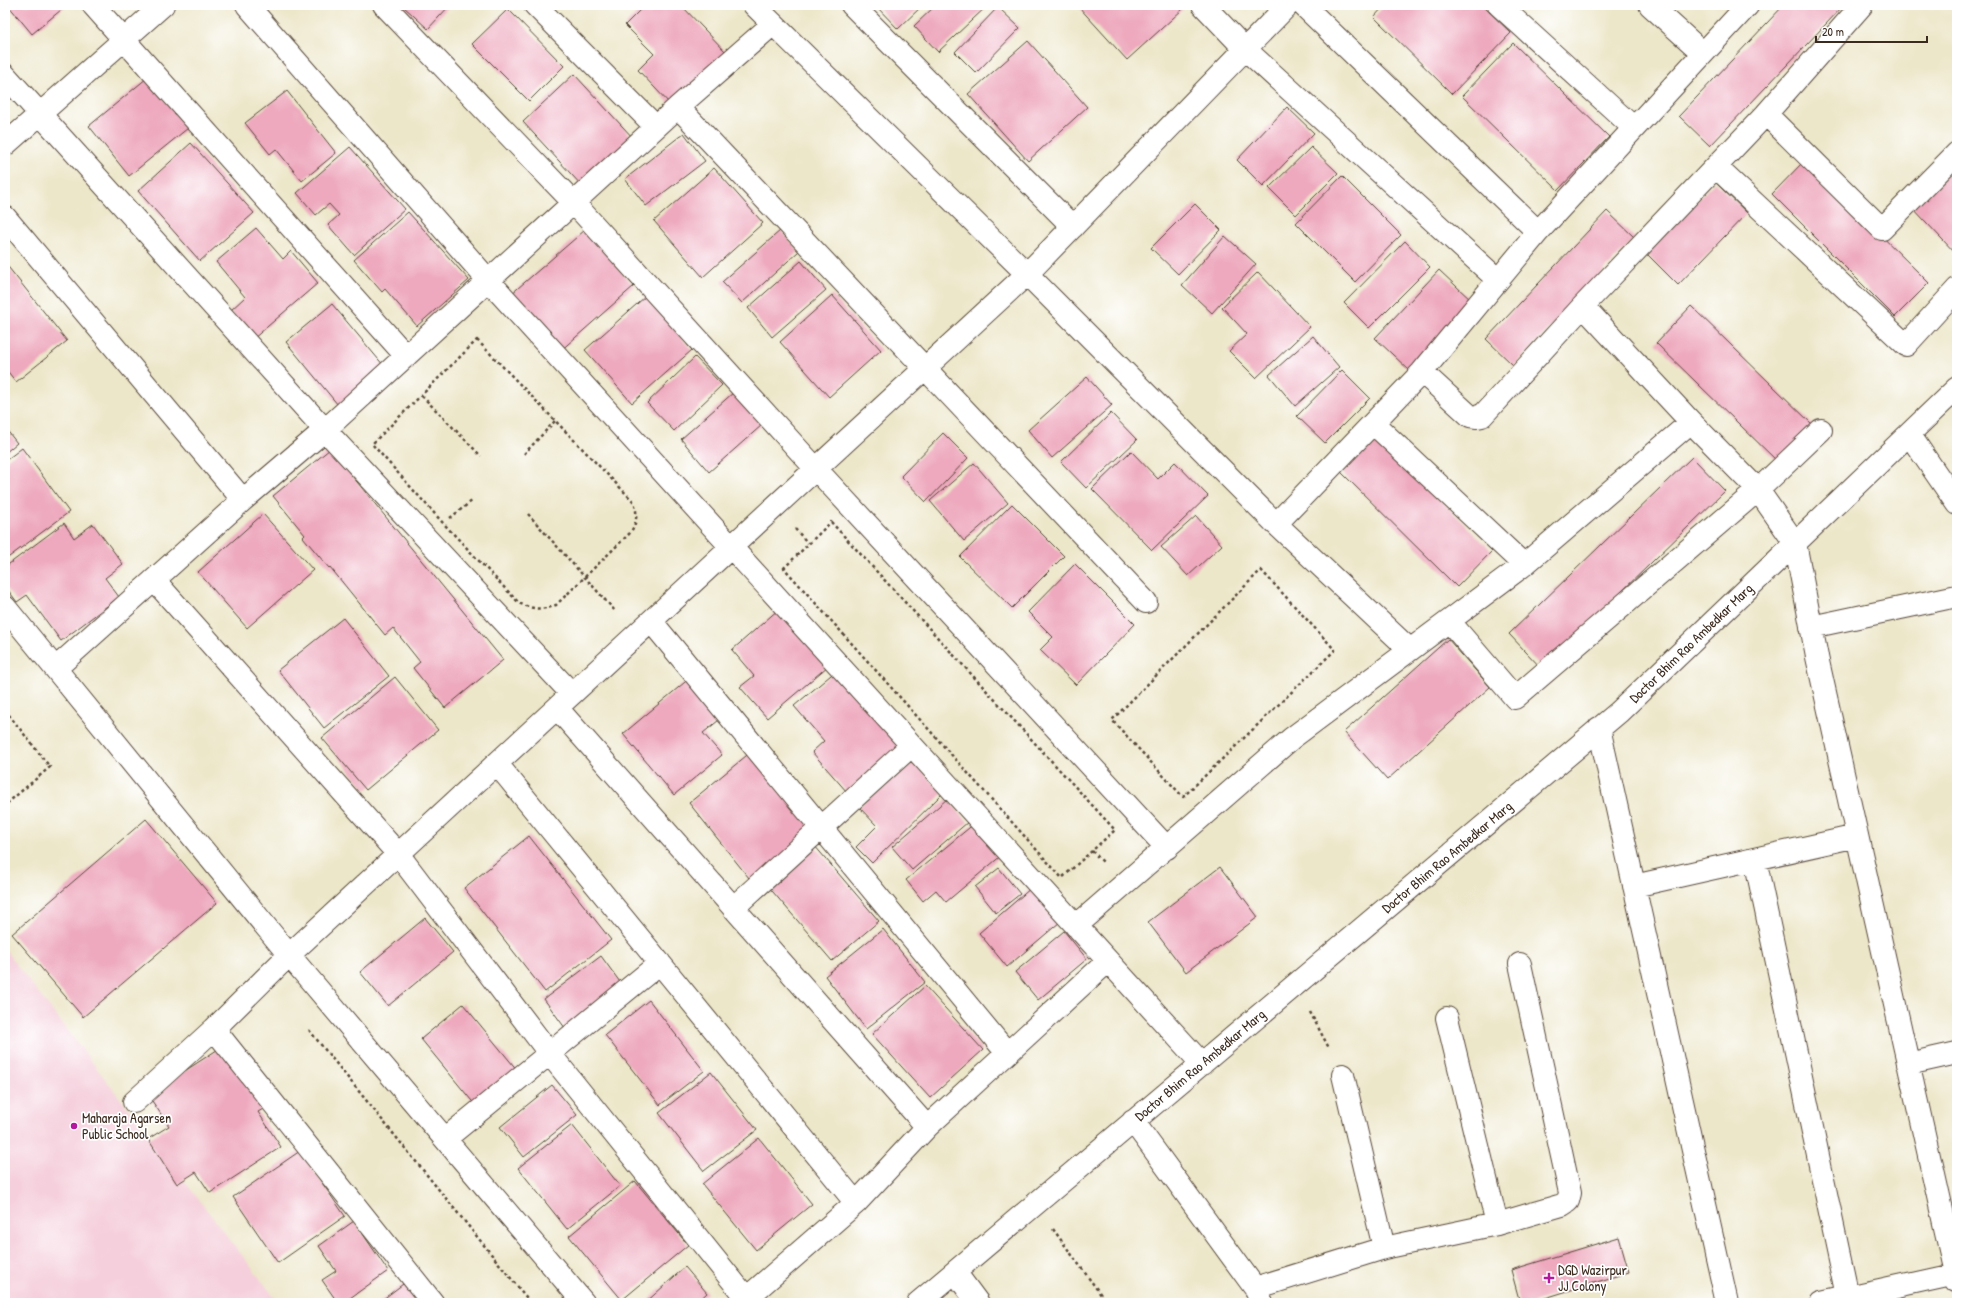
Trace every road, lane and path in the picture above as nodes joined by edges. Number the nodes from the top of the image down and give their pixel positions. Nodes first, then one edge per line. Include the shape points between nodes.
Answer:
1 (93, 5) edge
2 (163, 5) edge
3 (247, 5) edge
4 (384, 5) edge
5 (534, 5) edge
6 (754, 5) edge
7 (852, 5) edge
8 (1203, 5) edge
9 (1288, 5) edge
10 (1303, 5) edge
11 (1499, 5) edge
12 (1650, 5) edge
13 (1748, 5) edge
14 (1862, 5) edge
15 (773, 24) junction
16 (124, 39) junction
17 (1245, 49) junction
18 (1703, 53) junction
19 (5, 74) edge
20 (678, 106) junction
21 (40, 114) junction
22 (1766, 114) junction
23 (656, 127) junction
24 (1634, 128) junction
25 (5, 145) edge
26 (1957, 153) edge
27 (1716, 168) junction
28 (574, 203) junction
29 (5, 217) edge
30 (1072, 227) junction
31 (1538, 232) junction
32 (1027, 274) junction
33 (488, 280) junction
34 (1498, 280) junction
35 (1957, 289) edge
36 (1583, 306) junction
37 (406, 356) junction
38 (925, 368) junction
39 (1422, 372) junction
40 (1957, 388) edge
41 (422, 396) junction
42 (555, 421) junction
43 (1691, 422) junction
44 (1373, 423) junction
45 (325, 430) junction
46 (1821, 430) dead end
47 (1909, 434) junction
48 (524, 454) dead end
49 (481, 456) dead end
50 (816, 469) junction
51 (1758, 490) junction
52 (243, 500) junction
53 (473, 500) dead end
54 (1957, 504) edge
55 (528, 514) dead end
56 (443, 524) junction
57 (1276, 524) junction
58 (1795, 543) junction
59 (731, 547) junction
60 (1524, 565) junction
61 (585, 578) junction
62 (154, 580) junction
63 (1957, 596) edge
64 (1146, 602) dead end
65 (5, 607) edge
66 (1449, 621) junction
67 (1811, 627) junction
68 (644, 628) junction
69 (1410, 650) junction
70 (56, 668) junction
71 (564, 701) junction
72 (5, 710) edge
73 (1270, 714) joint
74 (1599, 728) junction
75 (911, 746) junction
76 (497, 764) junction
77 (5, 805) edge
78 (821, 828) junction
79 (1857, 836) junction
80 (1167, 848) junction
81 (398, 854) junction
82 (1755, 859) junction
83 (1634, 886) junction
84 (733, 908) junction
85 (1076, 926) junction
86 (289, 955) junction
87 (1108, 961) junction
88 (660, 963) junction
89 (1520, 964) dead end
90 (1296, 985) junction
91 (1447, 1018) dead end
92 (306, 1026) dead end
93 (214, 1029) junction
94 (1007, 1053) junction
95 (1957, 1053) edge
96 (550, 1054) junction
97 (1202, 1064) junction
98 (1908, 1064) junction
99 (1343, 1075) joint
100 (134, 1102) dead end
101 (1133, 1121) junction
102 (927, 1127) junction
103 (445, 1139) junction
104 (856, 1203) junction
105 (1035, 1204) junction
106 (1497, 1224) junction
107 (1384, 1248) junction
108 (955, 1272) junction
109 (1956, 1276) edge
110 (1259, 1295) edge
111 (1848, 1297) junction
112 (744, 1301) edge
113 (433, 1303) edge
114 (531, 1303) edge
115 (584, 1303) edge
116 (918, 1303) edge
117 (978, 1303) edge
118 (1107, 1303) edge
119 (1727, 1303) edge
120 (1822, 1303) edge

1 - 16 street
2 - 16 street
3 - 33 street
4 - 28 street
5 - 23 street
6 - 15 street
7 - 30 street
8 - 17 street
9 - 17 street
10 - 31 street
11 - 24 street
12 - 18 street
13 - 18 street
14 - 22 street
15 - 20 street
15 - 32 street
16 - 21 street
16 - 37 street
17 - 30 street
17 - 34 street
18 - 24 street
19 - 21 street
20 - 23 street
20 - 38 street
21 - 25 street
21 - 45 street
22 - 26 street via 1882,229
22 - 27 street
23 - 28 street
24 - 31 street
27 - 35 street via 1906,346
27 - 36 street
28 - 33 street
28 - 50 street
29 - 52 street
30 - 32 street
31 - 34 street
32 - 38 street
32 - 57 street
33 - 37 street
33 - 59 street
34 - 39 street
36 - 39 street via 1482,416 1470,416
36 - 43 street
37 - 45 street
38 - 50 street
38 - 64 street
39 - 44 street
40 - 47 street, Doctor Bhim Rao Ambedkar Marg
41 - 42 path via 477,340
41 - 49 path
41 - 56 path via 372,444
42 - 48 path
42 - 61 path via 634,502 636,509 635,526
43 - 51 street
43 - 60 street
44 - 57 street
44 - 60 street
45 - 52 street
45 - 71 street
46 - 51 street
47 - 54 street
47 - 58 street, Doctor Bhim Rao Ambedkar Marg
50 - 59 street
50 - 80 street
51 - 58 street
51 - 66 street via 1515,698
52 - 62 street
53 - 56 path
55 - 61 path
56 - 61 path via 519,603 528,607 545,610 556,605
57 - 69 street
58 - 67 street
58 - 74 street, Doctor Bhim Rao Ambedkar Marg
59 - 68 street
59 - 75 street
60 - 66 street
61 - 68 path
62 - 70 street
62 - 81 street
63 - 67 street
65 - 70 street
66 - 69 street
67 - 79 street
68 - 71 street
68 - 78 street
69 - 80 street via 1292,738
70 - 86 street
71 - 76 street
71 - 84 street
72 - 77 path via 50,767
73 - 73 path via 1183,797 1112,720 1260,570 1335,650
74 - 83 street
74 - 90 street, Doctor Bhim Rao Ambedkar Marg
75 - 78 street
75 - 85 street
76 - 81 street
76 - 88 street
78 - 84 street
78 - 94 street
79 - 82 street
79 - 98 street
80 - 85 street
81 - 86 street
81 - 96 street
82 - 83 street
82 - 111 street
83 - 119 street
84 - 102 street
85 - 87 street
86 - 93 street
86 - 103 street
87 - 94 street
87 - 97 street
88 - 96 street
88 - 104 street
89 - 106 street via 1570,1193 1568,1201 1562,1205
90 - 97 street, Doctor Bhim Rao Ambedkar Marg
90 - 99 path
91 - 106 street
92 - 114 path
93 - 100 street
93 - 113 street
94 - 102 street
95 - 98 street
96 - 103 street
96 - 112 street
97 - 101 street, Doctor Bhim Rao Ambedkar Marg
98 - 109 street
99 - 107 street
101 - 105 street, Doctor Bhim Rao Ambedkar Marg
101 - 110 street
102 - 104 street
103 - 115 street
104 - 112 street
105 - 108 street, Doctor Bhim Rao Ambedkar Marg
105 - 118 path
106 - 107 street
107 - 110 street
108 - 116 street, Doctor Bhim Rao Ambedkar Marg
108 - 117 street
109 - 111 street
111 - 120 street

